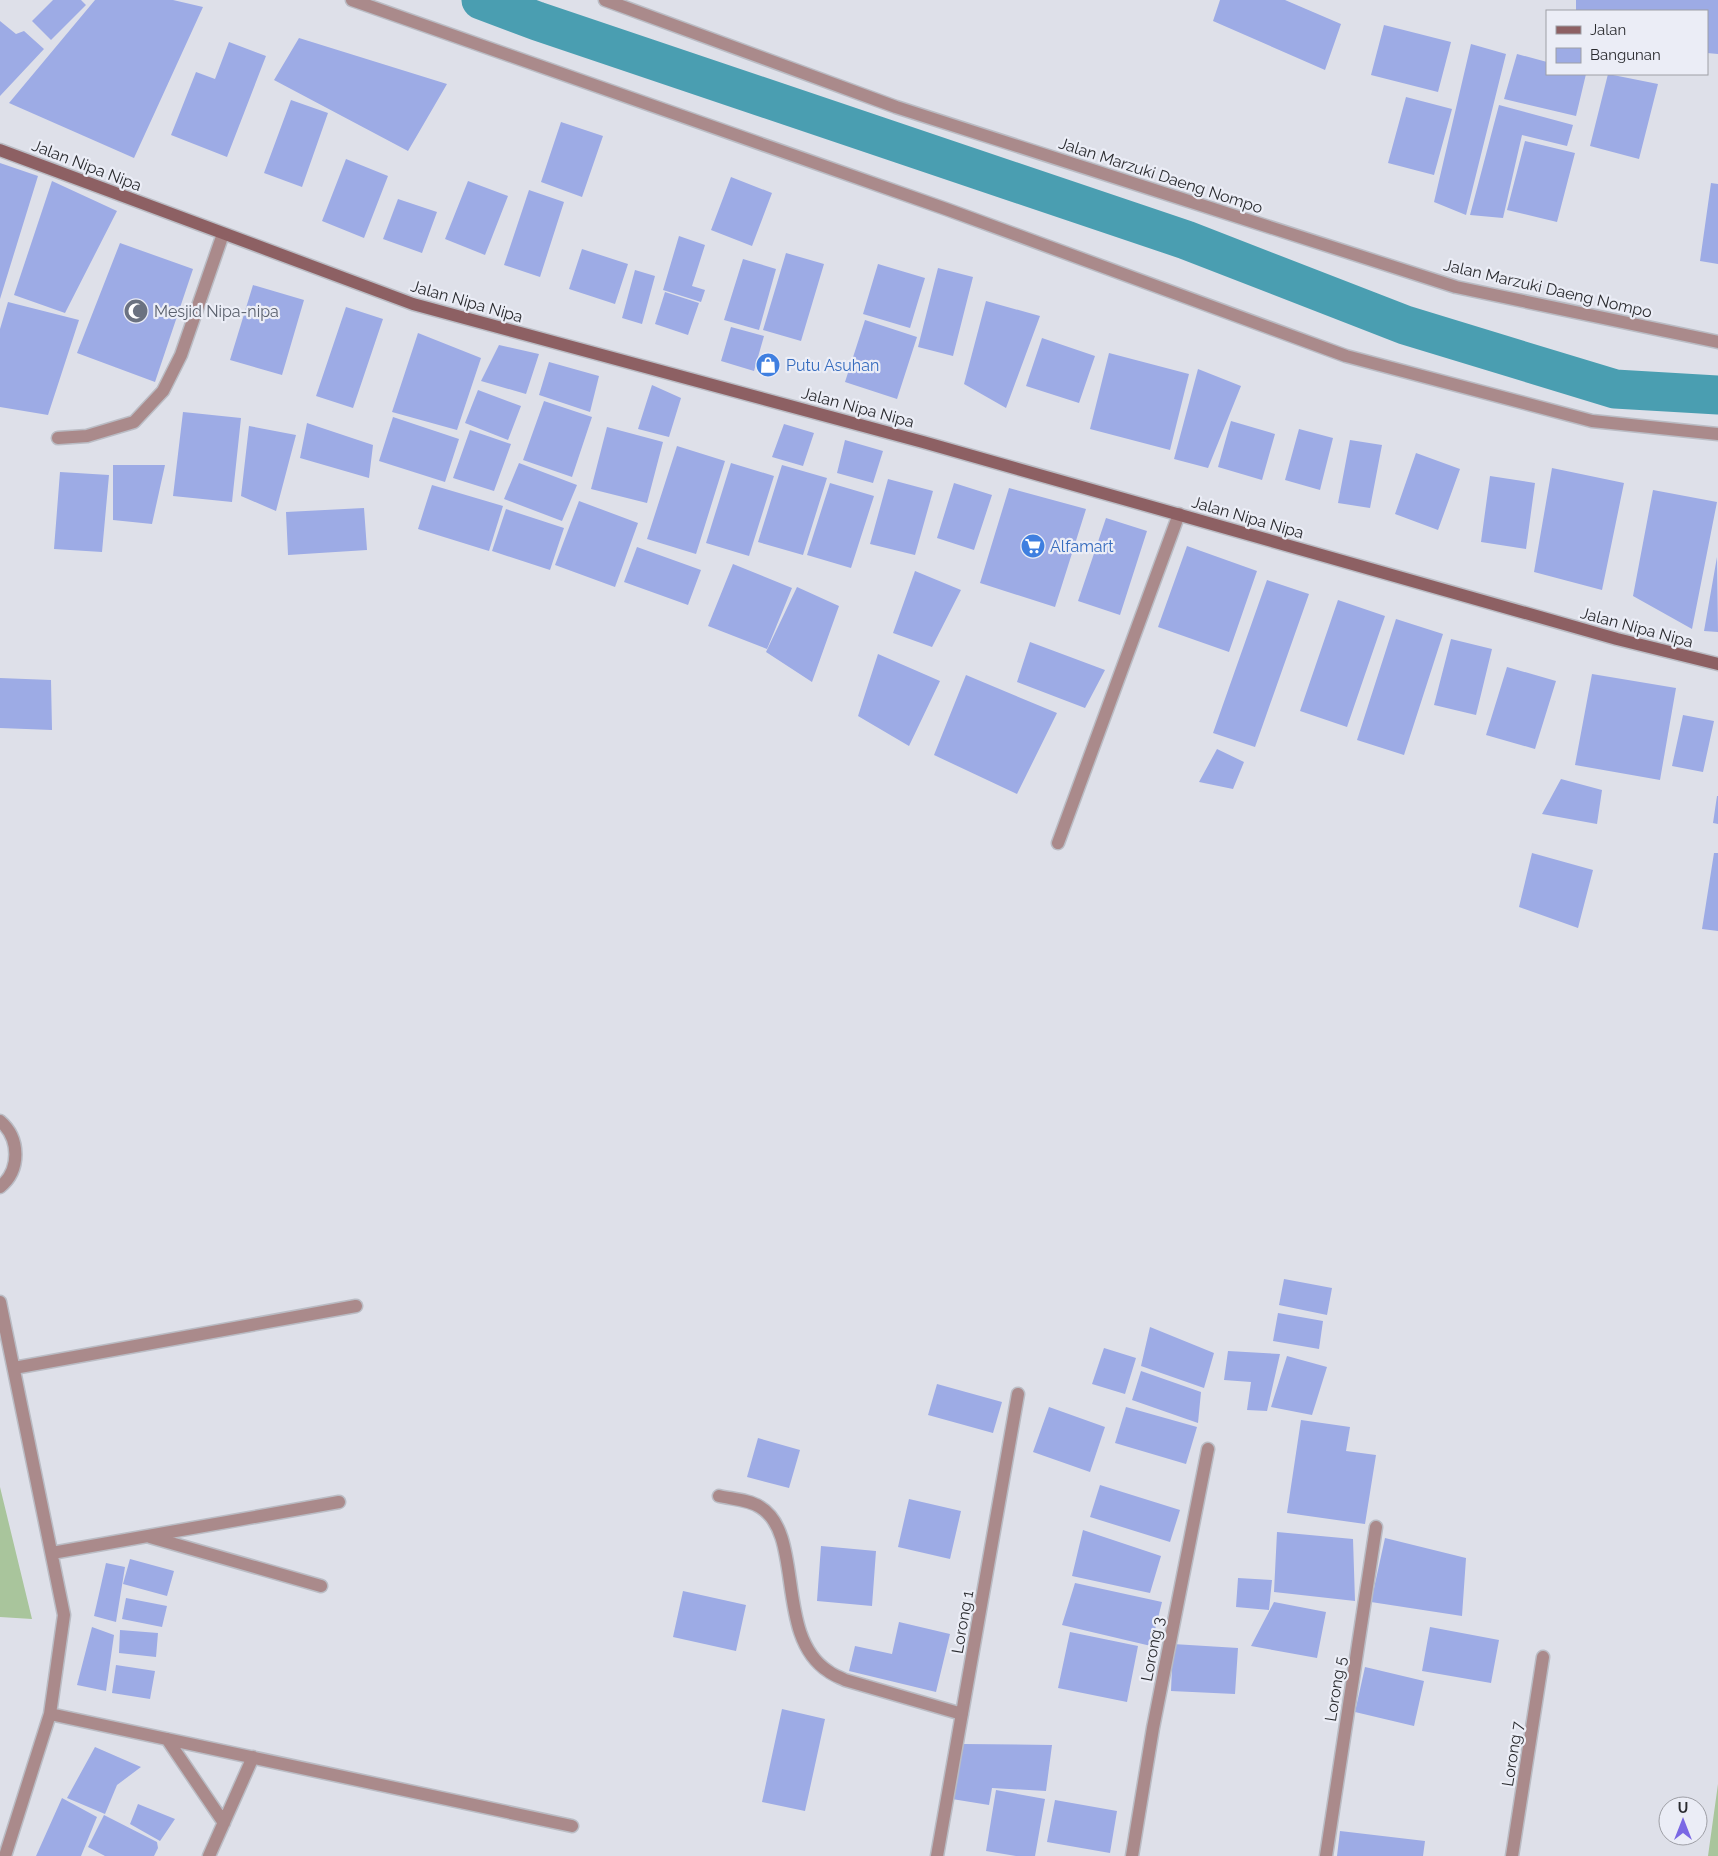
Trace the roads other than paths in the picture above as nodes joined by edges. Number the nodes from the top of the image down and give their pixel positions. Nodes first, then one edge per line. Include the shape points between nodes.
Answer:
1 (352, 0) edge
2 (605, 0) edge
3 (0, 150) edge
4 (223, 234) junction
5 (1718, 342) edge
6 (1718, 434) edge
7 (58, 438) dead end
8 (1180, 514) junction
9 (1718, 664) edge
10 (1058, 843) dead end
11 (0, 1121) edge
12 (0, 1187) edge
13 (0, 1302) edge
14 (356, 1306) dead end
15 (14, 1368) junction
16 (1018, 1394) dead end
17 (1208, 1449) dead end
18 (720, 1496) dead end
19 (339, 1502) dead end
20 (1376, 1527) dead end
21 (147, 1536) junction
22 (52, 1553) junction
23 (320, 1586) dead end
24 (1543, 1657) dead end
25 (50, 1714) junction
26 (962, 1714) junction
27 (167, 1739) junction
28 (253, 1757) junction
29 (224, 1823) junction
30 (572, 1826) dead end
31 (5, 1856) edge
32 (209, 1856) edge
33 (937, 1856) edge
34 (1132, 1856) edge
35 (1326, 1856) edge
36 (1512, 1856) edge

1 - 6 street via 946,209 1346,356 1592,421
2 - 5 street, Jalan Marzuki Daeng Nompo via 896,107 1456,287
3 - 4 street, Jalan Nipa Nipa
4 - 7 street via 181,355 163,391 134,422 87,436
4 - 8 street, Jalan Nipa Nipa via 413,304
8 - 9 street, Jalan Nipa Nipa via 1617,639
8 - 10 street
11 - 12 street via 14,1140 16,1155 13,1170
13 - 15 street
14 - 15 street
15 - 22 street
16 - 26 street, Lorong 1
17 - 34 street, Lorong 3 via 1153,1728
18 - 26 street via 759,1506 775,1520 802,1640 827,1671 845,1680
19 - 21 street
20 - 35 street, Lorong 5
21 - 22 street
21 - 23 street
22 - 25 street via 64,1615
24 - 36 street, Lorong 7
25 - 27 street
25 - 31 street
26 - 33 street, Lorong 1
27 - 28 street
27 - 29 street
28 - 29 street
28 - 30 street
29 - 32 street

